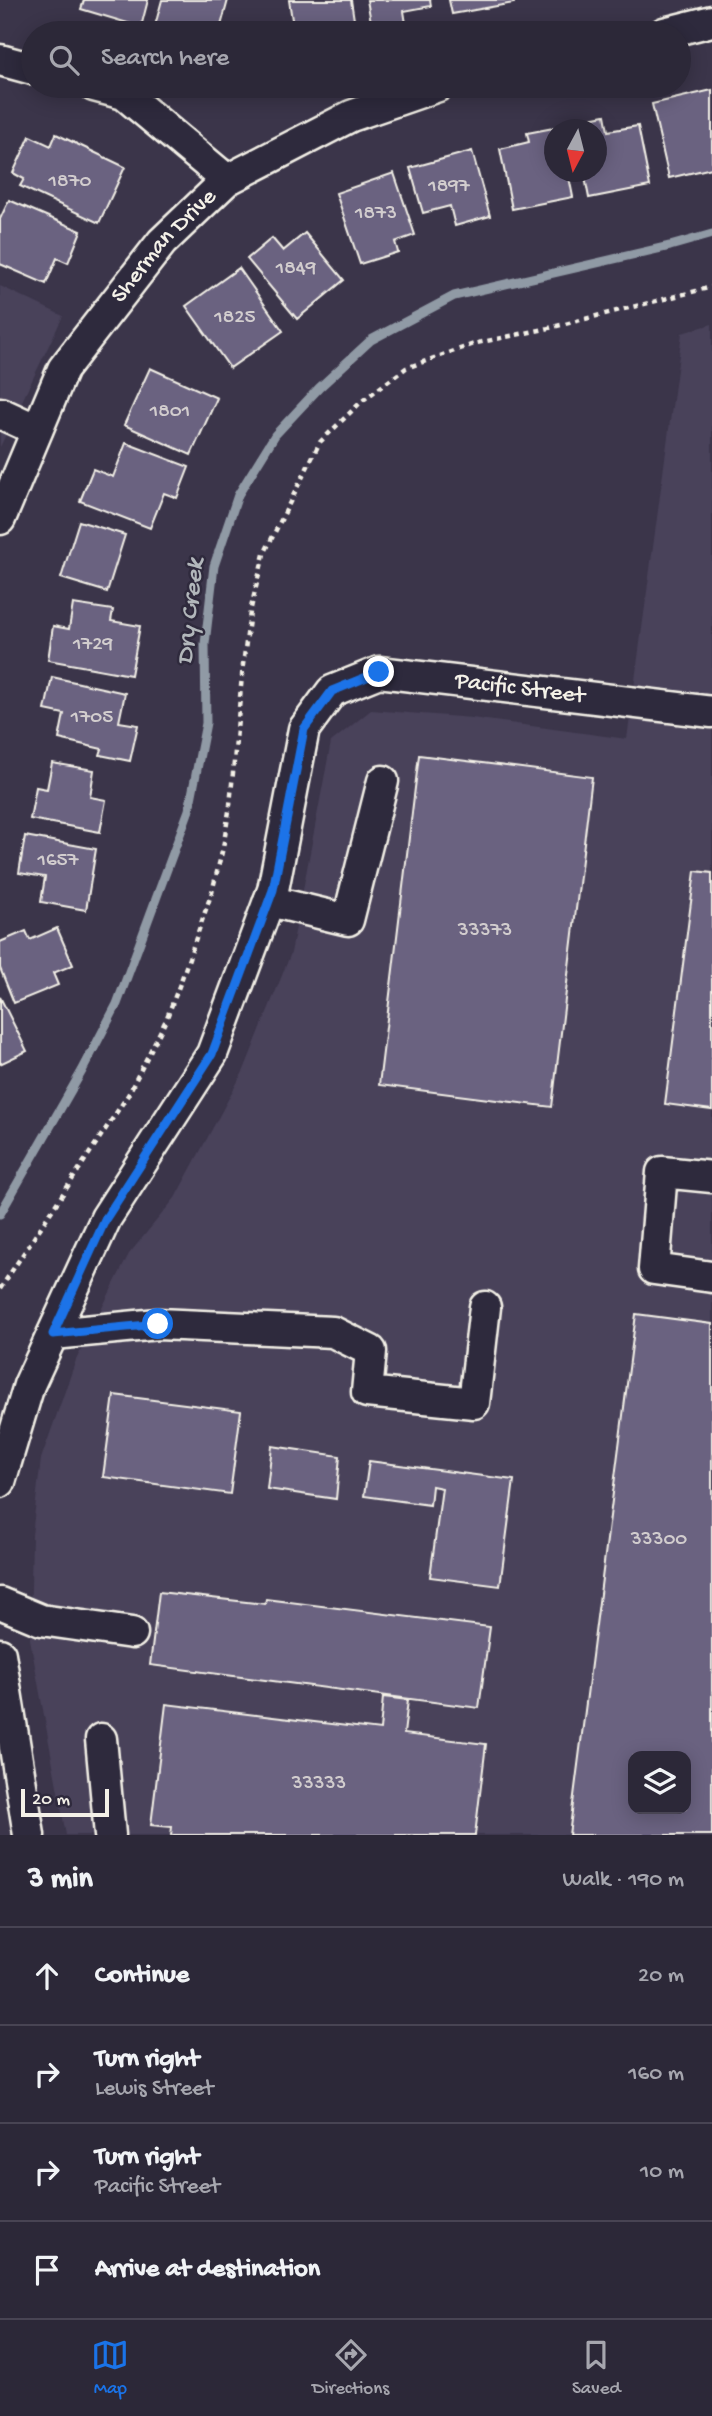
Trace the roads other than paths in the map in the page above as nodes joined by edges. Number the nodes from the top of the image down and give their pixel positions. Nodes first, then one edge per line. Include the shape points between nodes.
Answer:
1 (712, 21) edge
2 (691, 26) edge
3 (0, 60) edge
4 (21, 66) edge
5 (129, 98) edge
6 (404, 98) edge
7 (227, 180) junction
8 (0, 412) edge
9 (37, 430) junction
10 (0, 519) edge
11 (712, 712) edge
12 (383, 781) dead end
13 (269, 901) junction
14 (712, 1177) edge
15 (712, 1277) edge
16 (485, 1307) dead end
17 (53, 1334) junction
18 (0, 1482) edge
19 (0, 1603) edge
20 (132, 1633) dead end
21 (0, 1654) edge
22 (101, 1739) dead end
23 (29, 1835) edge
24 (110, 1835) edge

1 - 2 street
3 - 4 street
5 - 7 street
6 - 7 street, Sherman Drive via 352,116
7 - 9 street, Sherman Drive via 162,242 63,369
8 - 9 street
9 - 10 street, Sherman Drive
11 - 13 street, Pacific Street via 379,672 332,691 304,729
12 - 13 street via 348,920
13 - 17 street via 212,1054 106,1218
14 - 15 street via 662,1172 654,1269
16 - 17 street via 474,1403 367,1392 371,1351 333,1332 158,1324
17 - 18 street via 29,1385
19 - 20 street via 41,1620
21 - 23 street
22 - 24 street

